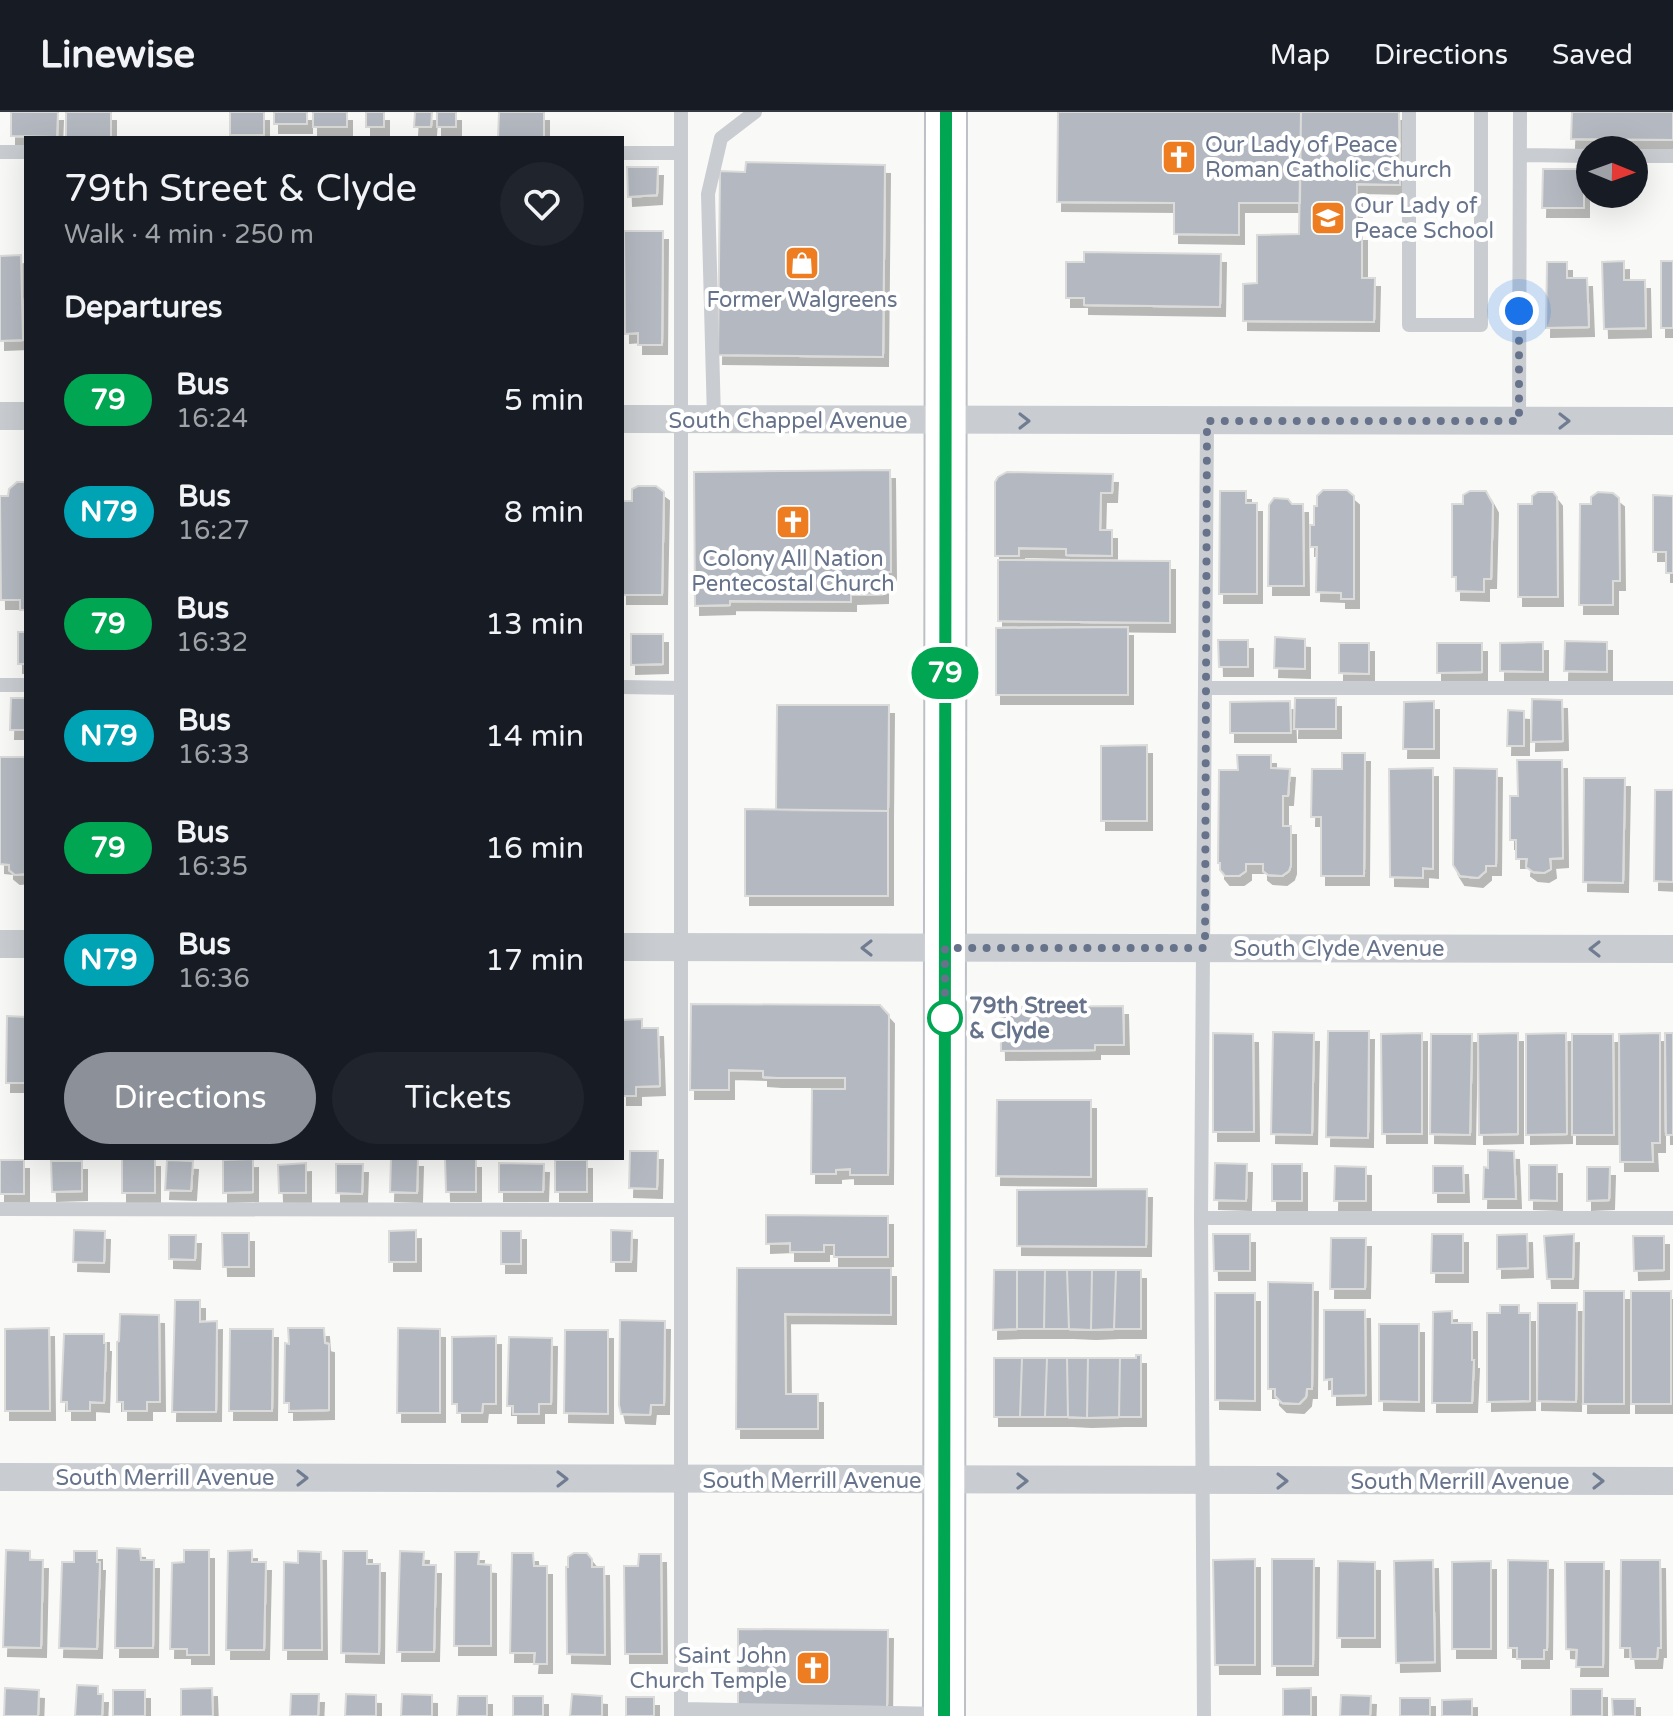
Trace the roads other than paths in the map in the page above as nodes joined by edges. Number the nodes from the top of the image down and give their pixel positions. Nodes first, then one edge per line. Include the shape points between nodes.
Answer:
1 (681, 112) edge
2 (755, 112) edge
3 (946, 112) edge
4 (1409, 112) edge
5 (1481, 112) edge
6 (1520, 112) edge
7 (0, 152) edge
8 (24, 152) edge
9 (624, 153) edge
10 (681, 153) junction
11 (1520, 155) junction
12 (1576, 156) edge
13 (1648, 156) edge
14 (1673, 156) edge
15 (0, 416) edge
16 (24, 416) edge
17 (624, 419) edge
18 (681, 419) junction
19 (714, 419) junction
20 (946, 421) junction
21 (1207, 421) junction
22 (1519, 421) junction
23 (1673, 421) edge
24 (0, 685) edge
25 (24, 685) edge
26 (624, 687) edge
27 (681, 688) junction
28 (1205, 688) junction
29 (1673, 688) edge
30 (0, 944) edge
31 (24, 944) edge
32 (624, 947) edge
33 (681, 947) junction
34 (945, 948) junction
35 (1205, 948) junction
36 (1673, 949) edge
37 (0, 1209) edge
38 (681, 1210) junction
39 (1201, 1218) junction
40 (1673, 1218) edge
41 (0, 1477) edge
42 (681, 1479) junction
43 (944, 1481) junction
44 (1203, 1481) junction
45 (1673, 1481) edge
46 (681, 1712) edge
47 (944, 1715) edge
48 (1204, 1716) edge

1 - 10 lane
2 - 19 lane via 721,138 708,194
3 - 20 main road
4 - 5 lane via 1409,325 1481,325
6 - 11 lane
7 - 8 lane
9 - 10 lane
10 - 18 lane
11 - 12 lane
11 - 22 lane
13 - 14 lane
15 - 16 street
17 - 18 street, South Chappel Avenue
18 - 19 street, South Chappel Avenue
18 - 27 lane
19 - 20 street, South Chappel Avenue
20 -> 21 street, South Chappel Avenue
20 - 34 main road
21 - 22 street, South Chappel Avenue
21 - 28 lane
22 -> 23 street, South Chappel Avenue
24 - 25 lane
26 - 27 lane
27 - 33 lane
28 - 29 lane
28 - 35 lane
30 - 31 street
32 - 33 street, South Clyde Avenue
34 -> 33 street, South Clyde Avenue
33 - 38 lane
34 - 35 street, South Clyde Avenue
34 - 43 main road
36 -> 35 street, South Clyde Avenue
35 - 39 lane
37 - 38 lane
38 - 42 lane
39 - 40 lane
39 - 44 lane
41 -> 42 street, South Merrill Avenue
42 - 43 street, South Merrill Avenue
42 - 46 lane
43 -> 44 street, South Merrill Avenue
43 - 47 main road
44 -> 45 street, South Merrill Avenue
44 - 48 lane
46 - 47 lane

